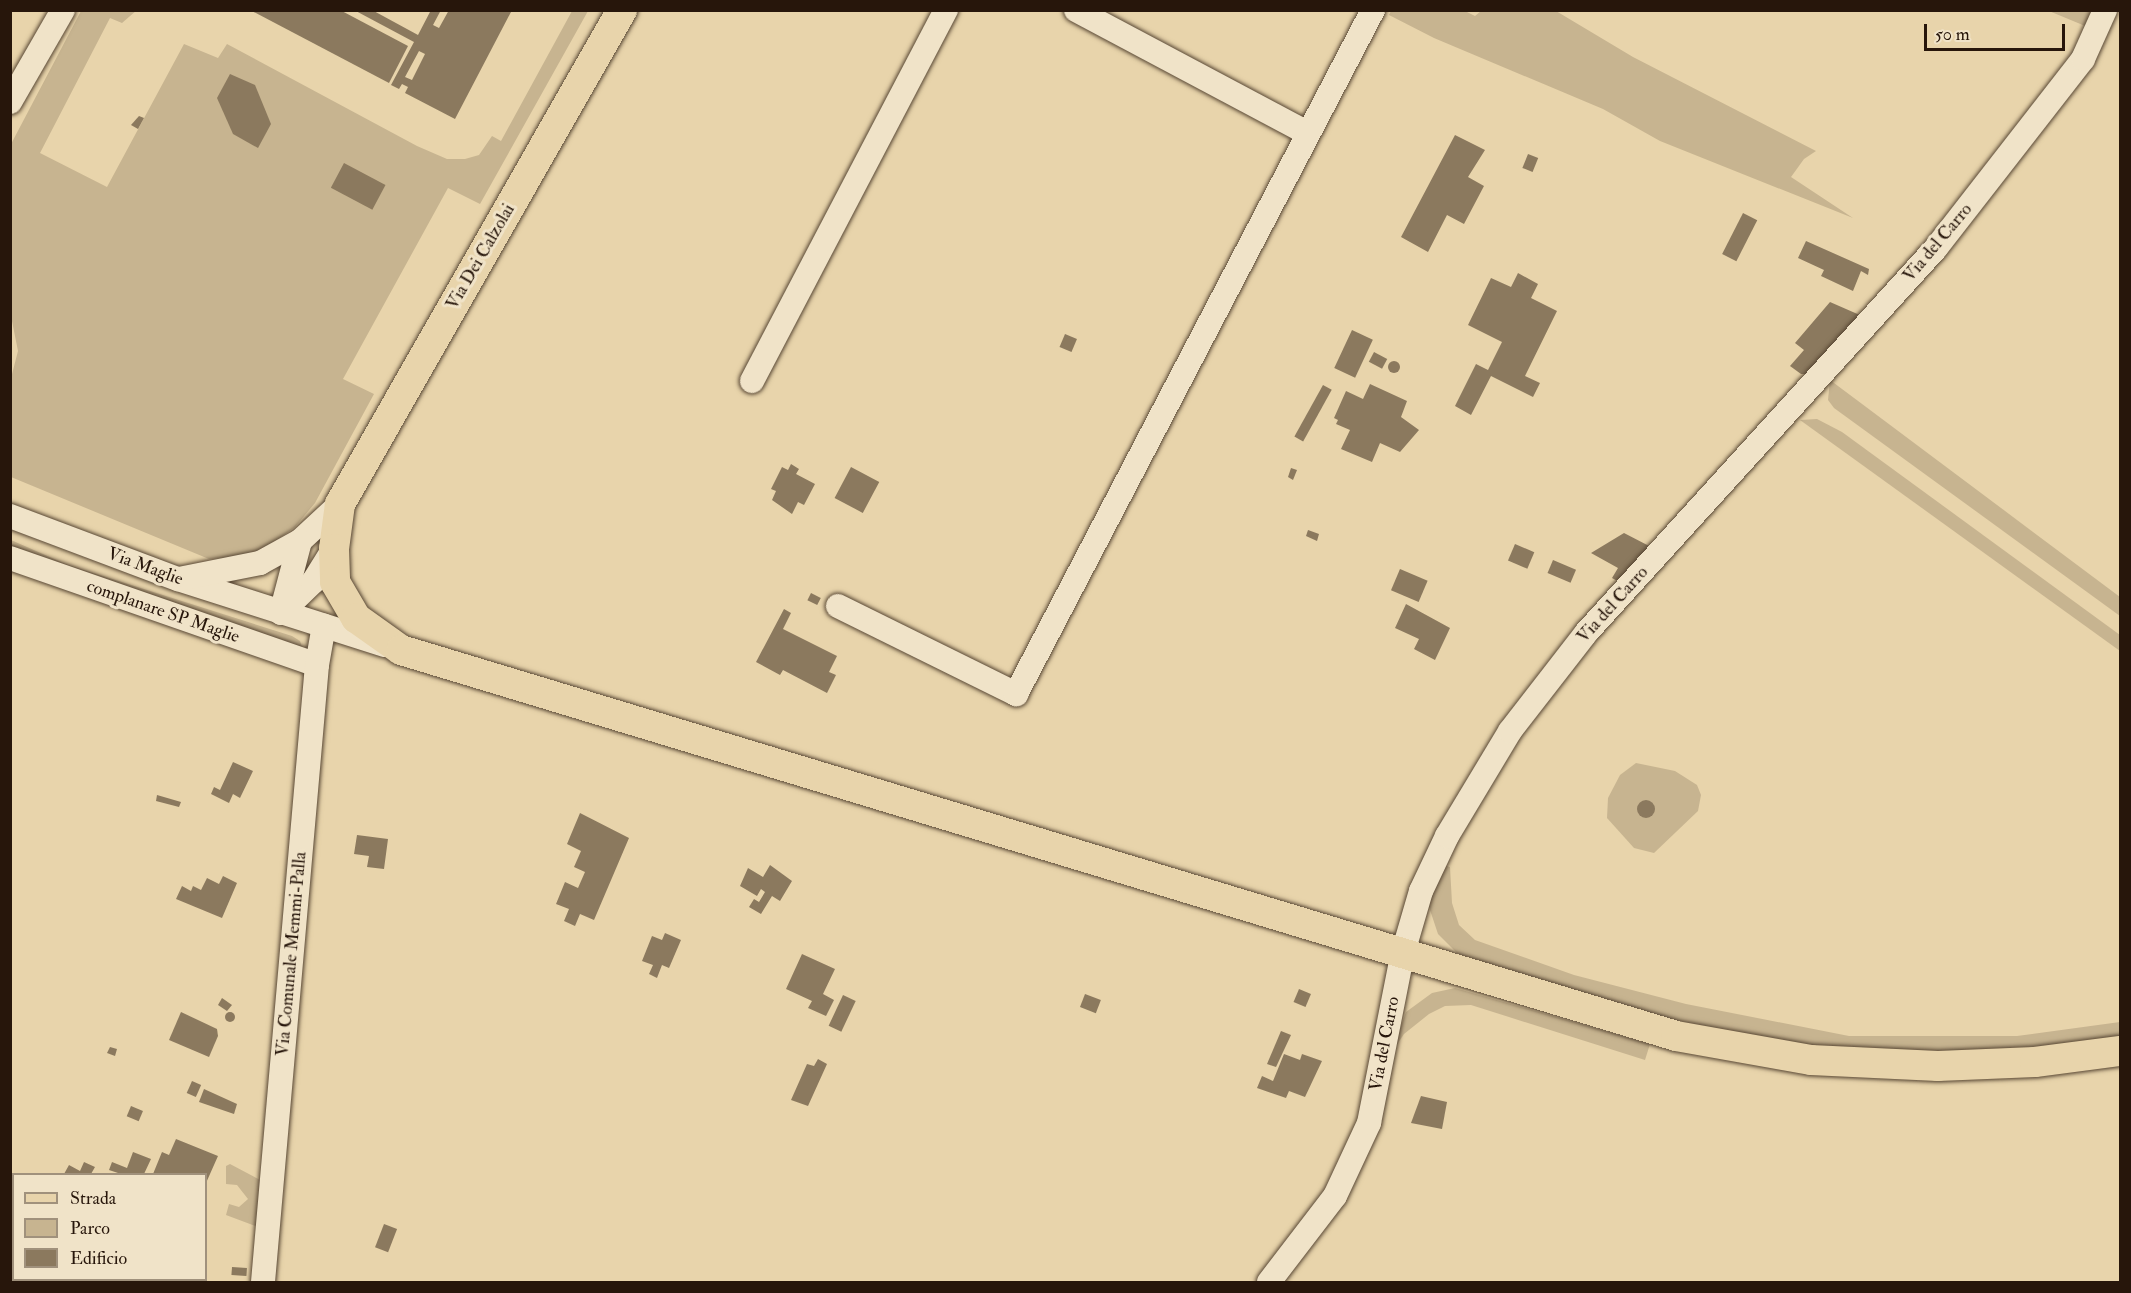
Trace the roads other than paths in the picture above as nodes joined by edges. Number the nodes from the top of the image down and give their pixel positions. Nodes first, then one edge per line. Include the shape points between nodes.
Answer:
1 (63, 10) edge
2 (622, 10) edge
3 (946, 10) edge
4 (1076, 10) edge
5 (1373, 10) edge
6 (2105, 10) edge
7 (10, 102) edge
8 (1307, 133) junction
9 (752, 381) dead end
10 (340, 504) junction
11 (10, 516) edge
12 (300, 541) junction
13 (334, 549) junction
14 (10, 558) edge
15 (178, 579) junction
16 (838, 606) dead end
17 (281, 613) junction
18 (324, 626) junction
19 (401, 650) junction
20 (317, 664) junction
21 (1402, 956) junction
22 (2121, 1051) edge
23 (263, 1282) edge
24 (1269, 1282) edge

1 - 7 street
2 - 10 main road, Via Dei Calzolai
3 - 9 street
4 - 8 street
5 - 8 street
6 - 21 street, Via del Carro via 2083,59 1936,248 1586,633 1544,685 1481,777 1447,836 1421,891
8 - 16 street via 1016,694
10 - 12 street
10 - 13 main road
11 - 15 street, Via Maglie
12 - 15 street via 260,563
12 - 17 street
13 - 17 street via 313,582
13 - 19 main road via 335,582 357,618
14 - 20 street, complanare SP Maglie
15 - 17 street, Via Maglie
17 - 18 street, Via Maglie
18 - 19 street, Via Maglie
18 - 20 street, Via Comunale Memmi-Palla
19 - 21 main road
20 - 23 street, Via Comunale Memmi-Palla
21 - 22 main road via 1676,1036 1811,1060 1938,1066 2035,1062
21 - 24 street, Via del Carro via 1369,1123 1335,1196

